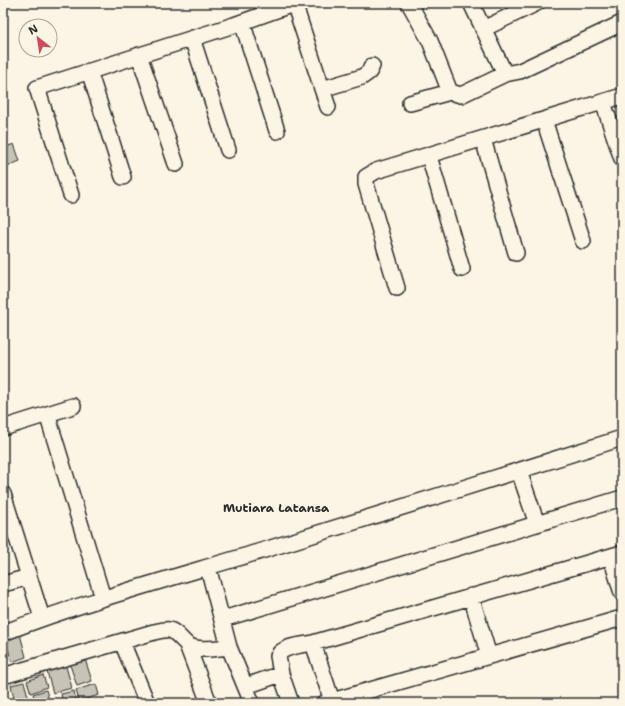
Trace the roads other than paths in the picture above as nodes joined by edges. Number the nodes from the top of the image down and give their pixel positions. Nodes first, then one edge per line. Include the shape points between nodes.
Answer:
1 (295, 3) edge
2 (409, 3) edge
3 (471, 3) edge
4 (537, 3) edge
5 (242, 22) junction
6 (622, 23) edge
7 (483, 29) junction
8 (192, 38) junction
9 (139, 55) junction
10 (372, 66) dead end
11 (89, 71) junction
12 (505, 74) junction
13 (322, 89) junction
14 (450, 92) junction
15 (622, 96) edge
16 (603, 102) junction
17 (410, 103) dead end
18 (328, 107) dead end
19 (544, 120) junction
20 (278, 131) dead end
21 (483, 139) junction
22 (228, 150) dead end
23 (429, 156) junction
24 (622, 159) edge
25 (176, 164) dead end
26 (123, 177) dead end
27 (71, 195) dead end
28 (582, 241) dead end
29 (516, 253) dead end
30 (462, 269) dead end
31 (397, 288) dead end
32 (73, 406) dead end
33 (47, 414) junction
34 (3, 428) edge
35 (622, 438) edge
36 (519, 471) junction
37 (3, 494) edge
38 (622, 498) edge
39 (537, 524) junction
40 (616, 555) edge
41 (208, 567) junction
42 (29, 577) junction
43 (3, 584) edge
44 (622, 592) edge
45 (471, 596) junction
46 (103, 598) junction
47 (42, 618) junction
48 (622, 618) edge
49 (223, 619) junction
50 (3, 633) edge
51 (122, 642) junction
52 (313, 642) junction
53 (188, 645) junction
54 (229, 647) junction
55 (489, 656) junction
56 (3, 676) edge
57 (282, 678) junction
58 (249, 695) edge
59 (329, 702) edge
60 (147, 703) edge
61 (209, 703) edge
62 (291, 703) edge

1 - 5 street
1 - 13 street
2 - 14 street via 430,41
3 - 7 street
4 - 7 street
5 - 8 street
5 - 20 street
6 - 12 street via 520,71
7 - 12 street
8 - 9 street
8 - 22 street
9 - 11 street
9 - 25 street
10 - 13 street via 369,72 362,76
11 - 26 street
11 - 27 street via 37,88
12 - 14 street via 462,95
13 - 18 street
14 - 17 street
15 - 16 street
16 - 19 street
16 - 24 street
19 - 21 street
19 - 28 street
21 - 23 street
21 - 29 street
23 - 30 street
23 - 31 street via 376,171 366,177
32 - 33 street
33 - 34 street
33 - 46 street
35 - 36 street
36 - 39 street
36 - 41 street
37 - 42 street
38 - 39 street
39 - 49 street
40 - 44 street
40 - 45 street
41 - 46 street
41 - 49 street
42 - 43 street
42 - 47 street
45 - 52 street
45 - 55 street
46 - 47 street
47 - 50 street
48 - 55 street
49 - 54 street
51 - 53 street via 167,630 174,632
51 - 56 street
51 - 60 street
52 - 57 street via 281,651 278,656
52 - 59 street
53 - 54 street via 212,649
53 - 61 street
54 - 58 street
55 - 59 street
57 - 58 street
57 - 62 street

